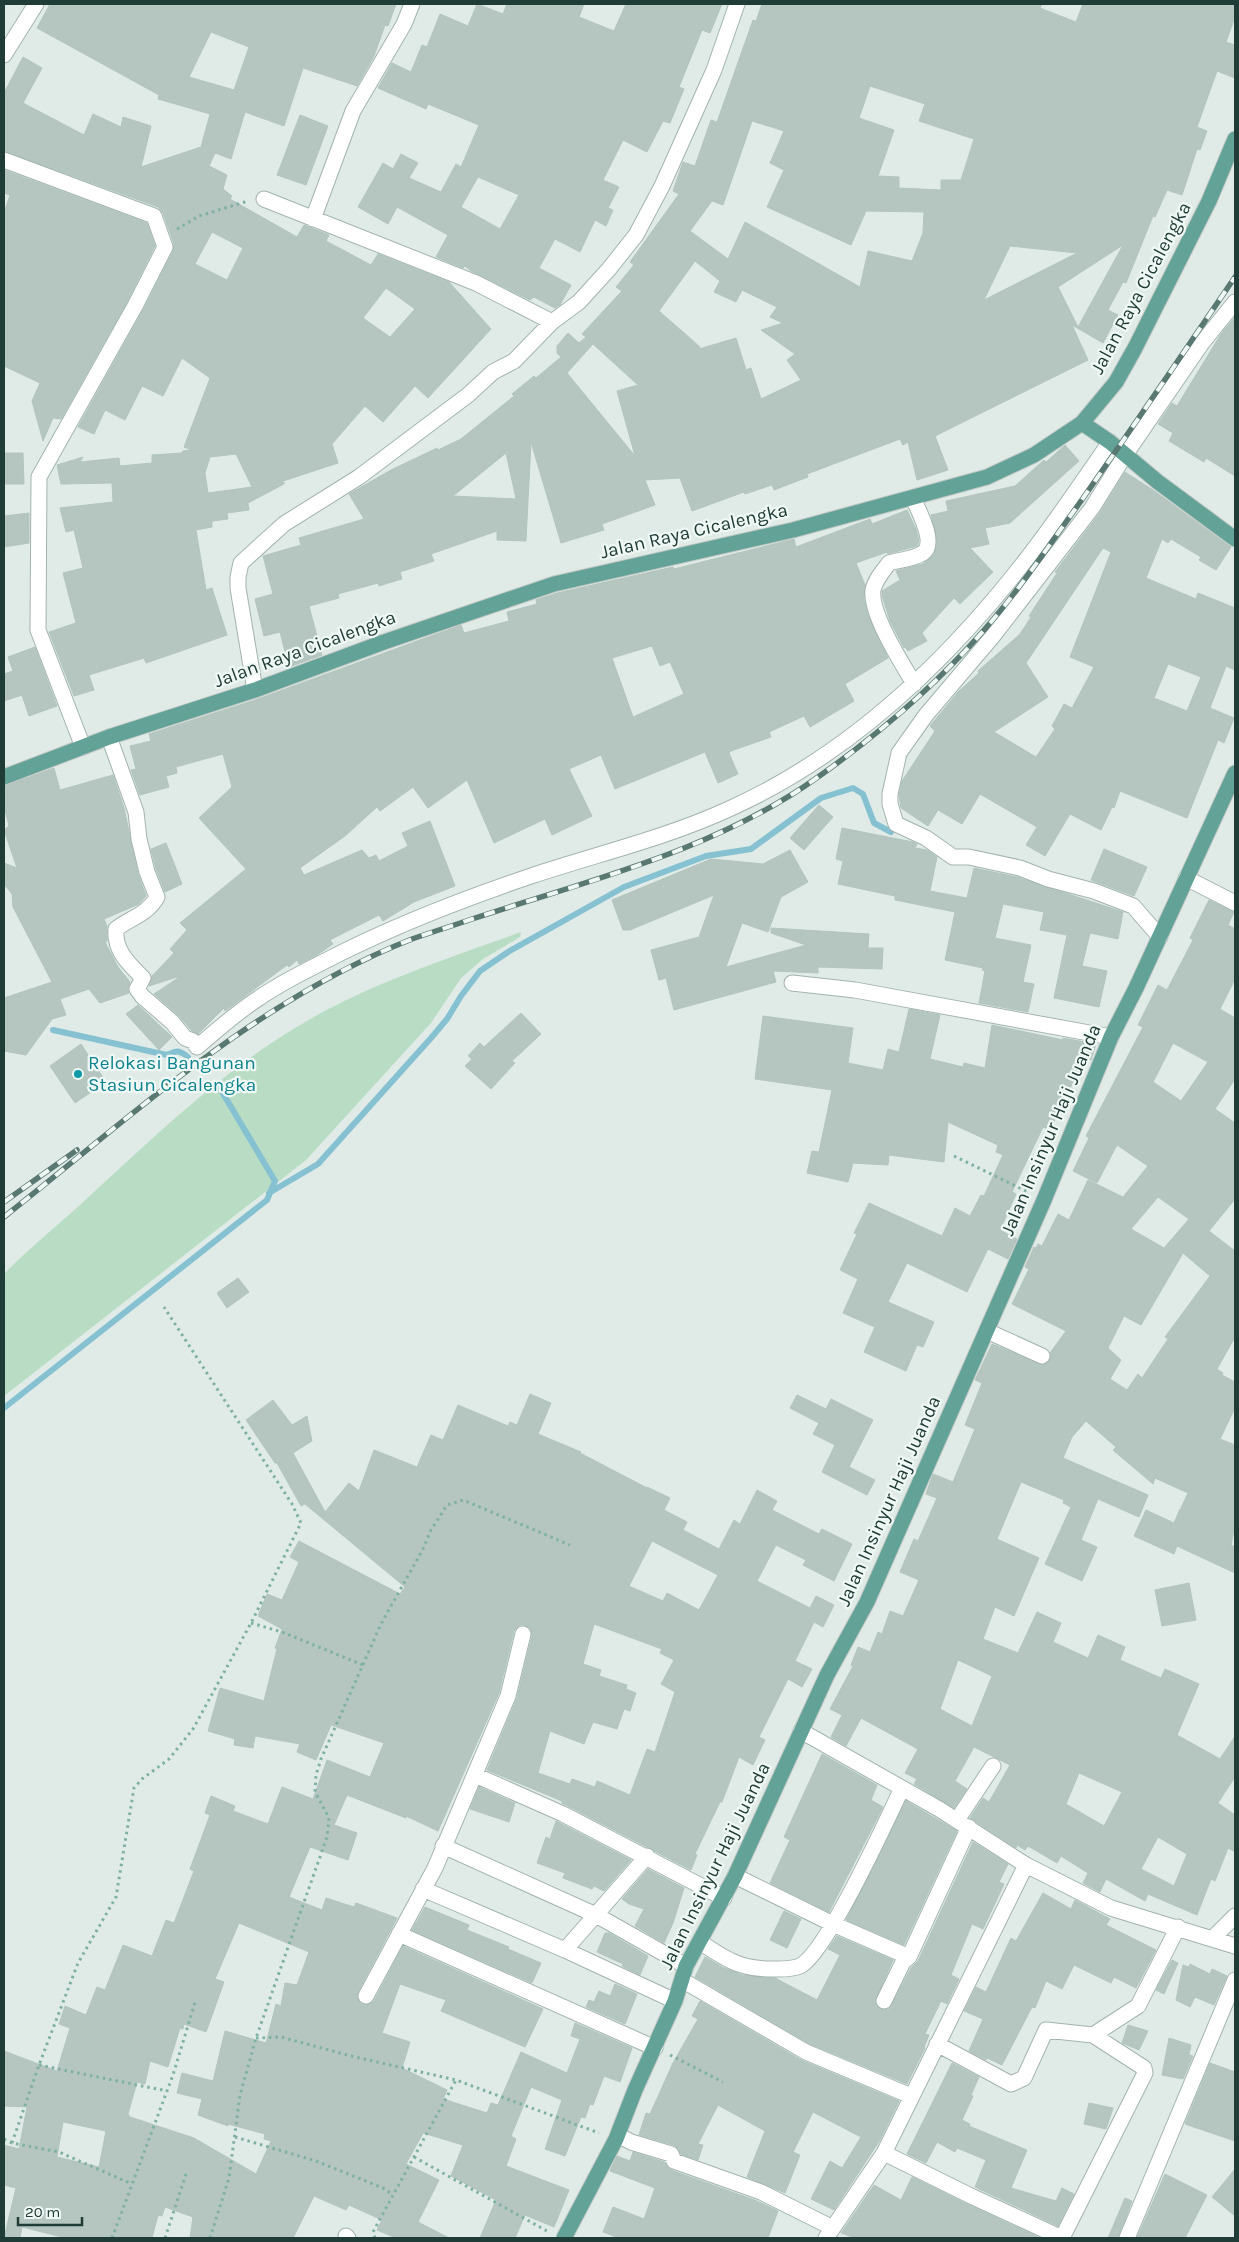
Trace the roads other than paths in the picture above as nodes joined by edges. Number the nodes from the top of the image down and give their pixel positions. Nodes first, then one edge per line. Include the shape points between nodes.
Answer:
1 (36, 4) edge
2 (412, 4) edge
3 (737, 4) edge
4 (4, 55) edge
5 (1235, 139) edge
6 (4, 160) edge
7 (264, 199) road end
8 (313, 219) junction
9 (1235, 302) edge
10 (552, 322) junction
11 (1082, 423) junction
12 (1110, 442) junction
13 (1125, 455) junction
14 (913, 498) junction
15 (1235, 539) edge
16 (914, 684) junction
17 (255, 690) junction
18 (109, 737) junction
19 (83, 747) junction
20 (1235, 772) edge
21 (4, 777) edge
22 (1186, 878) junction
23 (1235, 903) edge
24 (1160, 937) junction
25 (792, 983) dead end
26 (1111, 1037) junction
27 (986, 1331) junction
28 (1042, 1356) dead end
29 (523, 1634) dead end
30 (801, 1731) junction
31 (993, 1766) dead end
32 (475, 1775) junction
33 (902, 1788) junction
34 (963, 1824) junction
35 (443, 1846) junction
36 (646, 1856) junction
37 (1026, 1865) junction
38 (736, 1876) junction
39 (423, 1889) junction
40 (724, 1898) junction
41 (596, 1915) junction
42 (1235, 1916) edge
43 (833, 1924) junction
44 (1178, 1927) junction
45 (399, 1934) junction
46 (1213, 1938) junction
47 (700, 1942) junction
48 (1235, 1946) edge
49 (565, 1950) junction
50 (910, 1956) junction
51 (684, 1973) junction
52 (1235, 1980) edge
53 (366, 1996) dead end
54 (675, 2001) junction
55 (884, 2001) dead end
56 (1093, 2035) junction
57 (937, 2044) junction
58 (655, 2048) junction
59 (911, 2096) junction
60 (617, 2137) junction
61 (884, 2153) junction
62 (830, 2233) edge
63 (559, 2236) edge
64 (1062, 2238) edge
65 (1127, 2238) edge

1 - 4 street
2 - 8 street via 404,24 353,111
3 - 10 street via 714,70 662,186 636,235 579,302
5 - 11 main road, Jalan Raya Cicalengka via 1209,201 1136,348 1116,382
6 - 19 street via 154,216 165,248 39,477 38,630
7 - 8 street
8 - 10 street via 476,282
9 - 13 street via 1202,343
10 - 17 street via 514,361 493,372 468,395 359,477 284,524 241,563 238,588
11 - 12 main road
11 - 14 main road, Jalan Raya Cicalengka via 1034,455 987,477
12 - 13 main road
12 - 16 street via 1026,561 961,638
13 - 15 main road
13 - 24 street via 1086,516 899,753 890,804 896,824 953,856 1020,868 1133,906
14 - 16 street via 927,530 927,548 923,553 889,563 874,587 873,597 887,636
14 - 17 main road, Jalan Raya Cicalengka via 793,530 554,584
16 - 18 street via 864,728 778,785 728,810 643,842 513,883 364,940 260,996 197,1047 142,996 137,989 143,978 122,956 115,939 116,930 145,912 157,897 147,872 136,812
17 - 18 main road, Jalan Raya Cicalengka
18 - 19 main road, Jalan Raya Cicalengka
19 - 21 main road, Jalan Raya Cicalengka
20 - 22 main road, Jalan Insinyur Haji Juanda
22 - 23 street
22 - 24 main road, Jalan Insinyur Haji Juanda
24 - 26 main road, Jalan Insinyur Haji Juanda
25 - 26 street via 855,990
26 - 27 main road, Jalan Insinyur Haji Juanda
27 - 28 street
27 - 30 main road, Jalan Insinyur Haji Juanda via 868,1602 827,1675
29 - 32 street via 508,1696
30 - 33 street
30 - 38 main road, Jalan Insinyur Haji Juanda
31 - 34 street
32 - 35 street
32 - 36 street
33 - 34 street
33 - 43 street
34 - 37 street
34 - 50 street
35 - 39 street
35 - 41 street
36 - 40 street
36 - 41 street
37 - 44 street via 1111,1908
37 - 57 street
38 - 40 main road, Jalan Insinyur Haji Juanda
38 - 43 street
39 - 45 street
39 - 49 street
40 - 47 main road, Jalan Insinyur Haji Juanda
41 - 49 street
41 - 51 street
42 - 46 street
43 - 47 street via 806,1961 791,1968 765,1970 739,1965
43 - 50 street
44 - 46 street
44 - 56 street via 1138,2006
45 - 53 street
45 - 58 street
46 - 48 street
47 - 51 main road, Jalan Insinyur Haji Juanda
49 - 54 street
50 - 55 street via 903,1962
51 - 54 main road, Jalan Insinyur Haji Juanda
51 - 59 street via 806,2052
52 - 65 street
54 - 58 main road, Jalan Insinyur Haji Juanda
56 - 57 street via 1046,2030 1024,2078 1011,2084
56 - 64 street via 1144,2068 1145,2073
57 - 59 street
58 - 60 main road, Jalan Insinyur Haji Juanda
59 - 61 street
60 - 62 street via 671,2154 674,2161 761,2192
60 - 63 main road, Jalan Insinyur Haji Juanda
61 - 62 street
61 - 64 street

